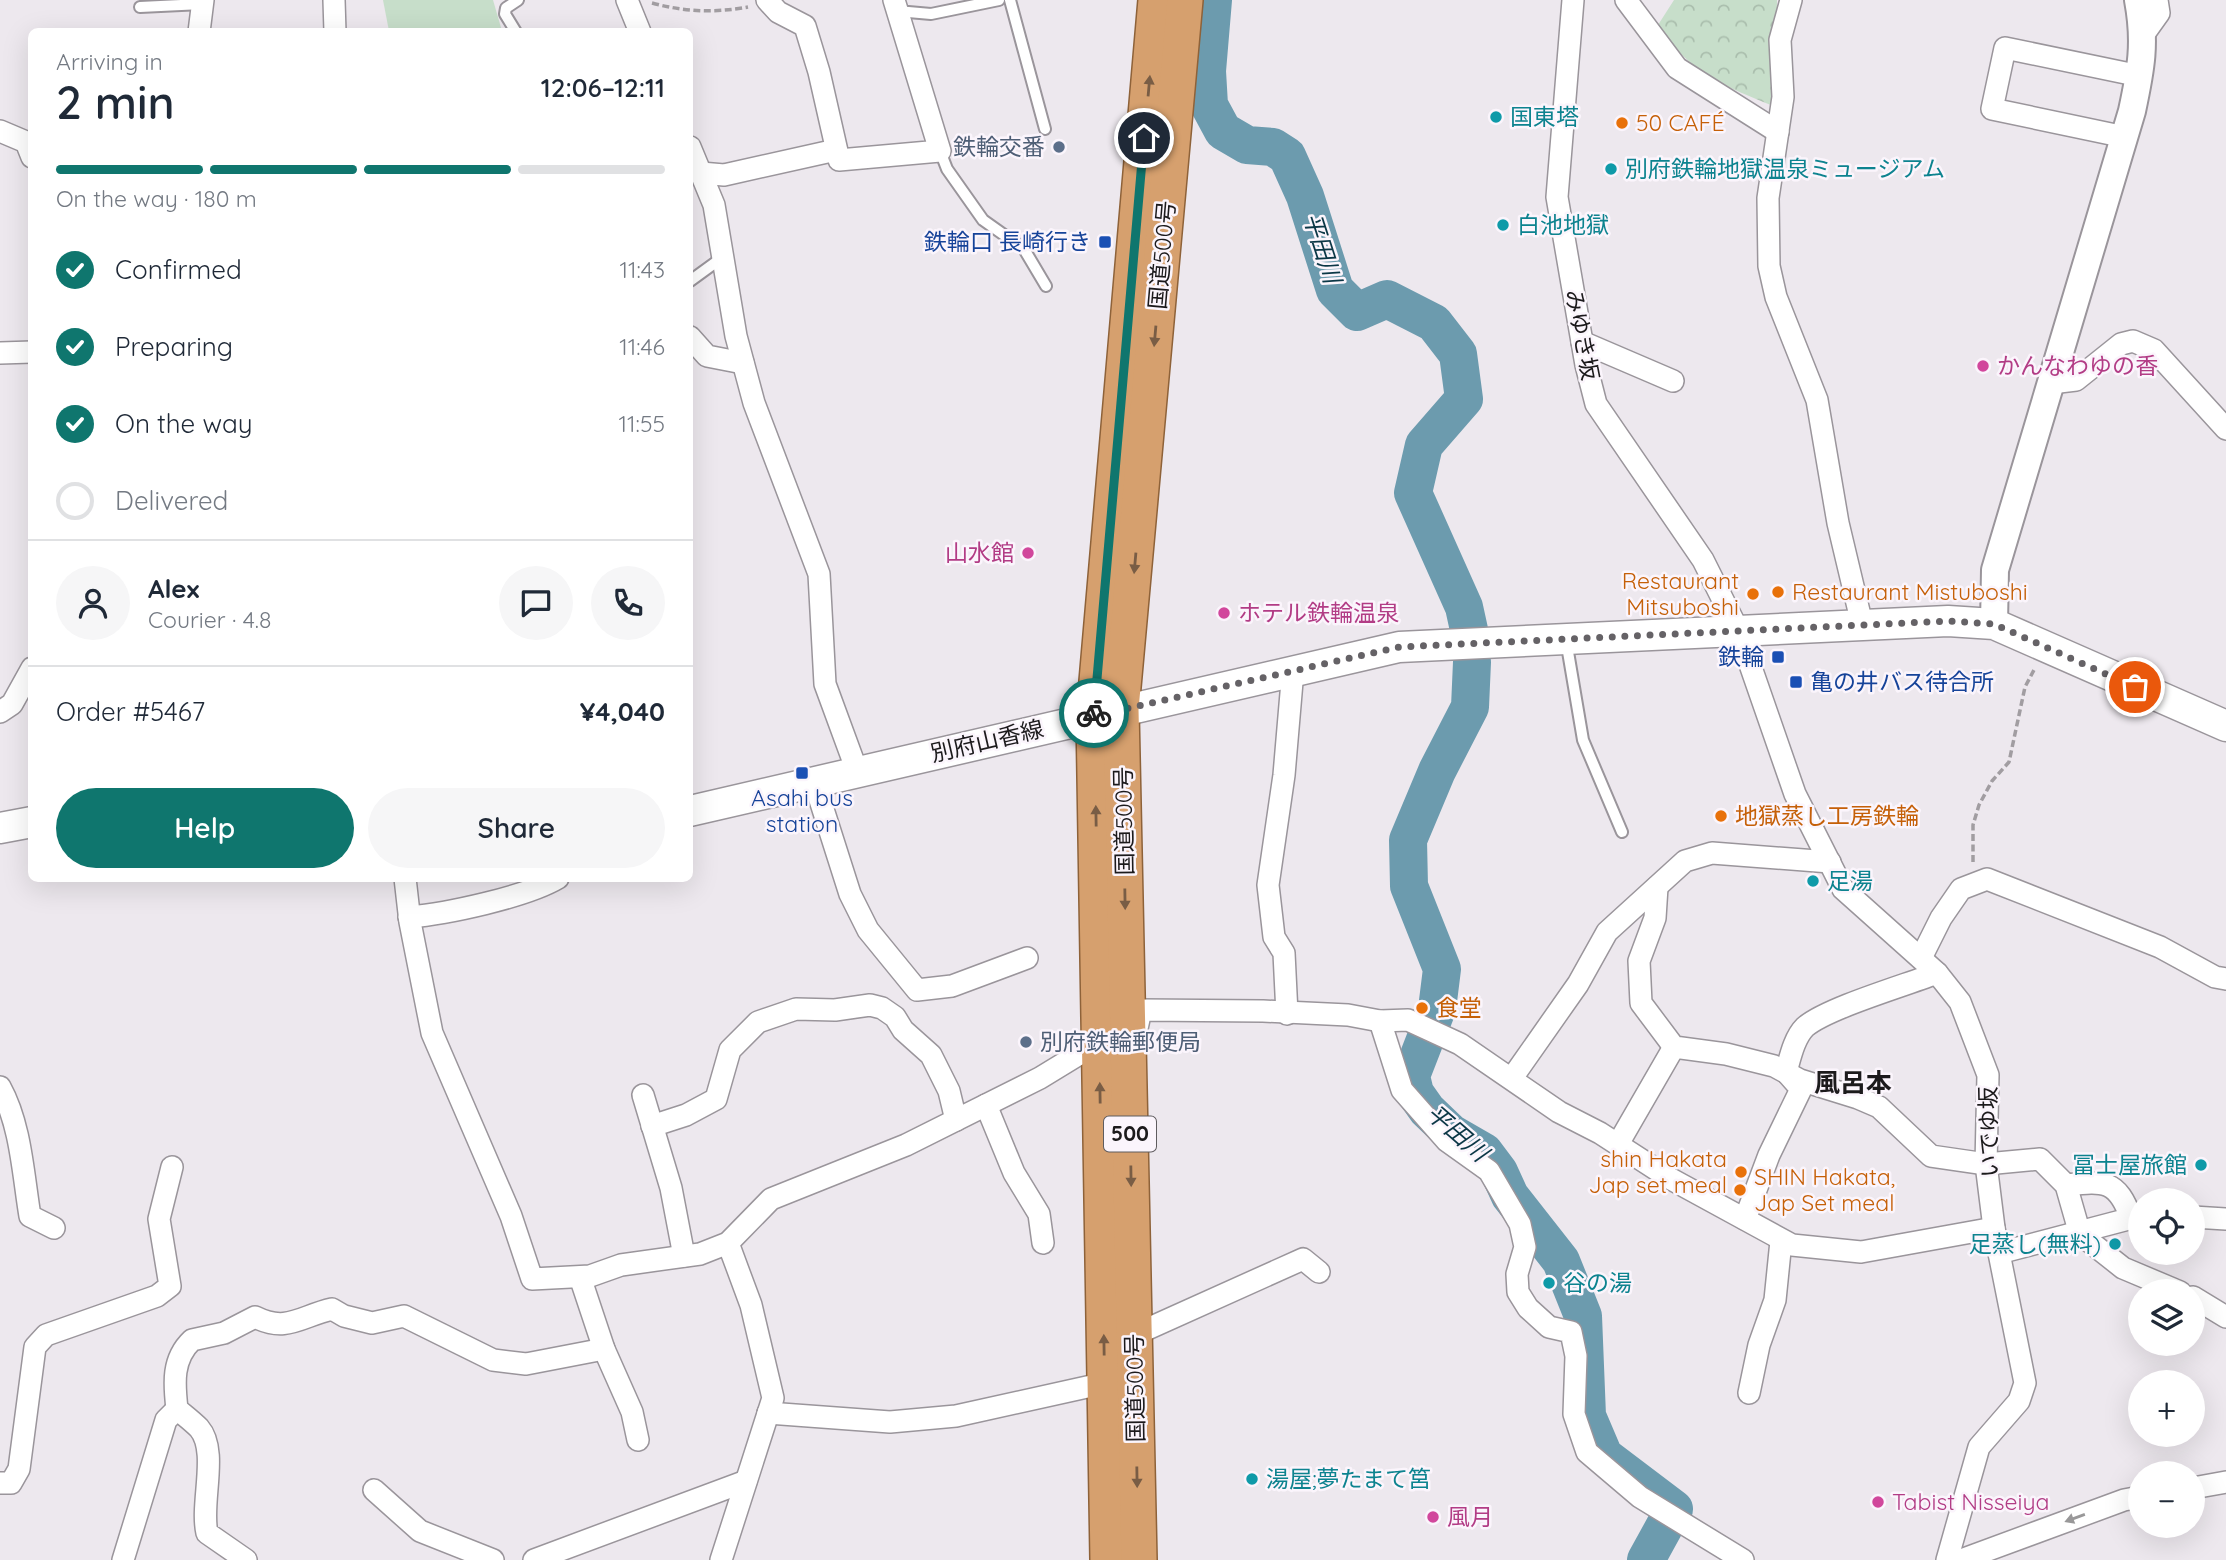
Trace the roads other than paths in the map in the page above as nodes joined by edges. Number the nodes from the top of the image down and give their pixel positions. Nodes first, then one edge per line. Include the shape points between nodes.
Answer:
1 (334, 0) edge
2 (518, 0) edge
3 (627, 0) edge
4 (999, 0) edge
5 (1010, 0) edge
6 (1156, 0) edge
7 (1185, 0) edge
8 (1573, 0) edge
9 (1626, 0) edge
10 (1791, 0) edge
11 (2138, 0) edge
12 (2157, 0) edge
13 (767, 1) edge
14 (202, 2) edge
15 (896, 5) edge
16 (139, 7) dead end
17 (199, 28) edge
18 (335, 28) edge
19 (514, 28) edge
20 (638, 28) edge
21 (2144, 34) junction
22 (2140, 76) junction
23 (1045, 129) dead end
24 (0, 131) edge
25 (1778, 132) junction
26 (2124, 137) junction
27 (28, 145) edge
28 (836, 150) junction
29 (940, 151) junction
30 (693, 154) edge
31 (701, 173) junction
32 (725, 255) junction
33 (693, 279) edge
34 (1046, 286) dead end
35 (693, 340) edge
36 (1582, 342) junction
37 (28, 352) edge
38 (0, 353) edge
39 (743, 363) junction
40 (1674, 381) dead end
41 (2051, 383) junction
42 (2226, 429) edge
43 (1862, 624) junction
44 (1994, 624) junction
45 (1738, 630) junction
46 (1565, 638) junction
47 (1293, 670) junction
48 (28, 675) edge
49 (0, 712) edge
50 (1108, 712) junction
51 (2226, 726) edge
52 (857, 771) junction
53 (814, 781) junction
54 (693, 810) edge
55 (28, 823) edge
56 (0, 828) edge
57 (1622, 832) dead end
58 (1830, 862) junction
59 (405, 882) edge
60 (548, 882) edge
61 (1657, 887) junction
62 (409, 917) junction
63 (1027, 958) dead end
64 (1921, 958) junction
65 (1937, 973) junction
66 (2226, 979) edge
67 (1287, 1014) junction
68 (1380, 1021) junction
69 (1114, 1042) junction
70 (1674, 1047) junction
71 (1786, 1072) junction
72 (1511, 1078) junction
73 (0, 1087) edge
74 (643, 1095) dead end
75 (986, 1105) junction
76 (956, 1120) junction
77 (652, 1126) junction
78 (1618, 1144) junction
79 (1986, 1164) junction
80 (172, 1167) dead end
81 (2066, 1185) junction
82 (2128, 1204) edge
83 (2205, 1218) edge
84 (1745, 1219) junction
85 (2128, 1219) edge
86 (2226, 1219) edge
87 (54, 1228) dead end
88 (1994, 1228) junction
89 (2080, 1234) junction
90 (1781, 1241) junction
91 (1042, 1243) dead end
92 (728, 1244) junction
93 (1999, 1252) junction
94 (684, 1256) junction
95 (1319, 1272) dead end
96 (580, 1276) junction
97 (2149, 1279) edge
98 (2205, 1304) edge
99 (2226, 1317) edge
100 (1134, 1335) junction
101 (604, 1349) junction
102 (1105, 1383) junction
103 (1749, 1393) dead end
104 (177, 1409) junction
105 (768, 1413) junction
106 (638, 1440) dead end
107 (746, 1480) junction
108 (2226, 1482) edge
109 (0, 1483) edge
110 (2205, 1486) edge
111 (373, 1490) dead end
112 (2128, 1499) edge
113 (123, 1560) edge
114 (246, 1560) edge
115 (494, 1560) edge
116 (534, 1560) edge
117 (721, 1560) edge
118 (1108, 1560) edge
119 (1139, 1560) edge
120 (1743, 1560) edge
121 (1947, 1560) edge
122 (1961, 1560) edge

1 - 18 street
2 - 19 lane via 505,14
3 - 20 street
4 - 15 lane via 931,14
5 - 23 lane
50 -> 6 highway, 国道500号 / 500
7 -> 50 highway, 国道500号 / 500
8 - 36 street, みゆき坂 via 1557,197
9 - 25 street via 1678,68
10 - 25 street via 1780,40 1783,85
11 - 21 street
12 - 21 street via 2159,13
13 - 28 street via 805,26
14 - 16 lane
14 - 17 street
15 - 29 street
21 - 22 street
22 - 26 street
22 - 26 street via 2005,48 1998,72 1992,109
24 - 27 street
25 - 43 street via 1768,198 1769,266 1776,297 1817,400 1838,523
26 - 41 street
28 - 29 street via 839,160
28 - 31 street via 724,175
29 - 34 lane via 947,169 983,220 1024,249
30 - 31 street
31 - 32 street
32 - 33 lane
32 - 39 street
35 - 39 street via 707,356
36 - 40 street
36 - 45 street, みゆき坂 via 1596,404 1691,539
37 - 38 street
39 - 52 street via 819,574 825,684
41 - 42 street via 2076,380 2121,344 2133,341 2154,350
41 - 44 street via 1995,570
43 - 44 main road, 別府山香線
43 - 45 main road, 別府山香線
44 - 51 main road, 別府山香線
45 - 46 main road, 別府山香線
45 - 58 street, いでゆ坂 via 1795,794
46 - 47 main road, 別府山香線 via 1399,647
46 - 57 lane via 1583,740
47 - 50 main road, 別府山香線
47 - 67 street via 1268,885 1274,937 1283,953
48 - 49 street via 12,704
50 - 52 main road, 別府山香線
50 - 69 highway, 国道500号 / 500
52 - 53 main road, 別府山香線
53 - 54 main road, 別府山香線
53 - 63 street via 850,894 868,930 917,990 952,986
55 - 56 main road
58 - 61 street via 1712,853 1685,861
58 - 64 street, いでゆ坂 via 1843,889
59 - 62 street
60 - 62 street via 432,915
61 - 70 street via 1655,918 1639,961 1641,1003
61 - 72 street via 1608,932 1565,1004
62 - 96 street via 432,1033 511,1216 532,1279
64 - 65 street, いでゆ坂
64 - 66 street via 1961,889 1987,879 2160,947
65 - 71 street via 1804,1028
65 - 79 street, いでゆ坂 via 1960,1002 1988,1075
67 - 68 street via 1348,1015
67 - 69 street via 1141,1010 1134,1040
68 - 72 street via 1408,1020 1442,1033
68 - 120 street via 1402,1090 1447,1141 1489,1171 1520,1224 1525,1248 1517,1274 1518,1292 1549,1327 1571,1332 1576,1356 1574,1414 1587,1452 1669,1516
69 - 75 street
69 -> 100 highway, 国道500号 / 500
102 -> 69 highway, 国道500号 / 500
70 - 71 street via 1726,1054
70 - 78 street
71 - 79 street via 1879,1107 1931,1156
71 - 84 street via 1801,1089
72 - 78 street via 1559,1112
73 - 87 street via 18,1140 30,1216
74 - 77 street
75 - 76 street
75 - 91 street via 1014,1173 1039,1214
76 - 77 street via 949,1091 931,1055 895,1017 870,1005 796,1009 758,1022 730,1050 716,1099
76 - 92 street via 869,1162 771,1199
77 - 94 street via 671,1188
78 - 84 street via 1671,1180
79 - 81 street via 2040,1159
79 - 88 street, いでゆ坂
80 - 109 street via 159,1219 170,1286 157,1296 46,1335 35,1347 19,1469 11,1483
81 - 82 street via 2101,1181
81 - 89 street
83 - 86 street
84 - 90 street
85 - 89 street
88 - 90 street via 1861,1252
88 - 93 street, いでゆ坂
89 - 93 street
89 - 97 street via 2123,1268
90 - 103 street via 1775,1300
92 - 94 street
92 - 105 street via 751,1305 770,1385 773,1398
93 - 121 street, いでゆ坂 via 2025,1382 2019,1401 1979,1447
94 - 96 street
95 - 100 street via 1303,1259
96 - 101 street
98 - 99 street
100 -> 119 highway, 国道500号 / 500
101 - 104 street via 526,1364 493,1360 404,1316 372,1323 344,1317 332,1309 272,1325 255,1317 224,1333 201,1336 184,1348 177,1361 174,1387
101 - 106 street via 632,1412
102 - 105 street via 956,1416 890,1422
102 - 118 highway, 国道500号 / 500
104 - 113 street via 166,1420
104 - 114 street via 201,1430 209,1464 203,1515 207,1533
105 - 107 street
107 - 116 street
107 - 117 street
108 - 110 street
111 - 115 street via 420,1531
112 -> 122 street

